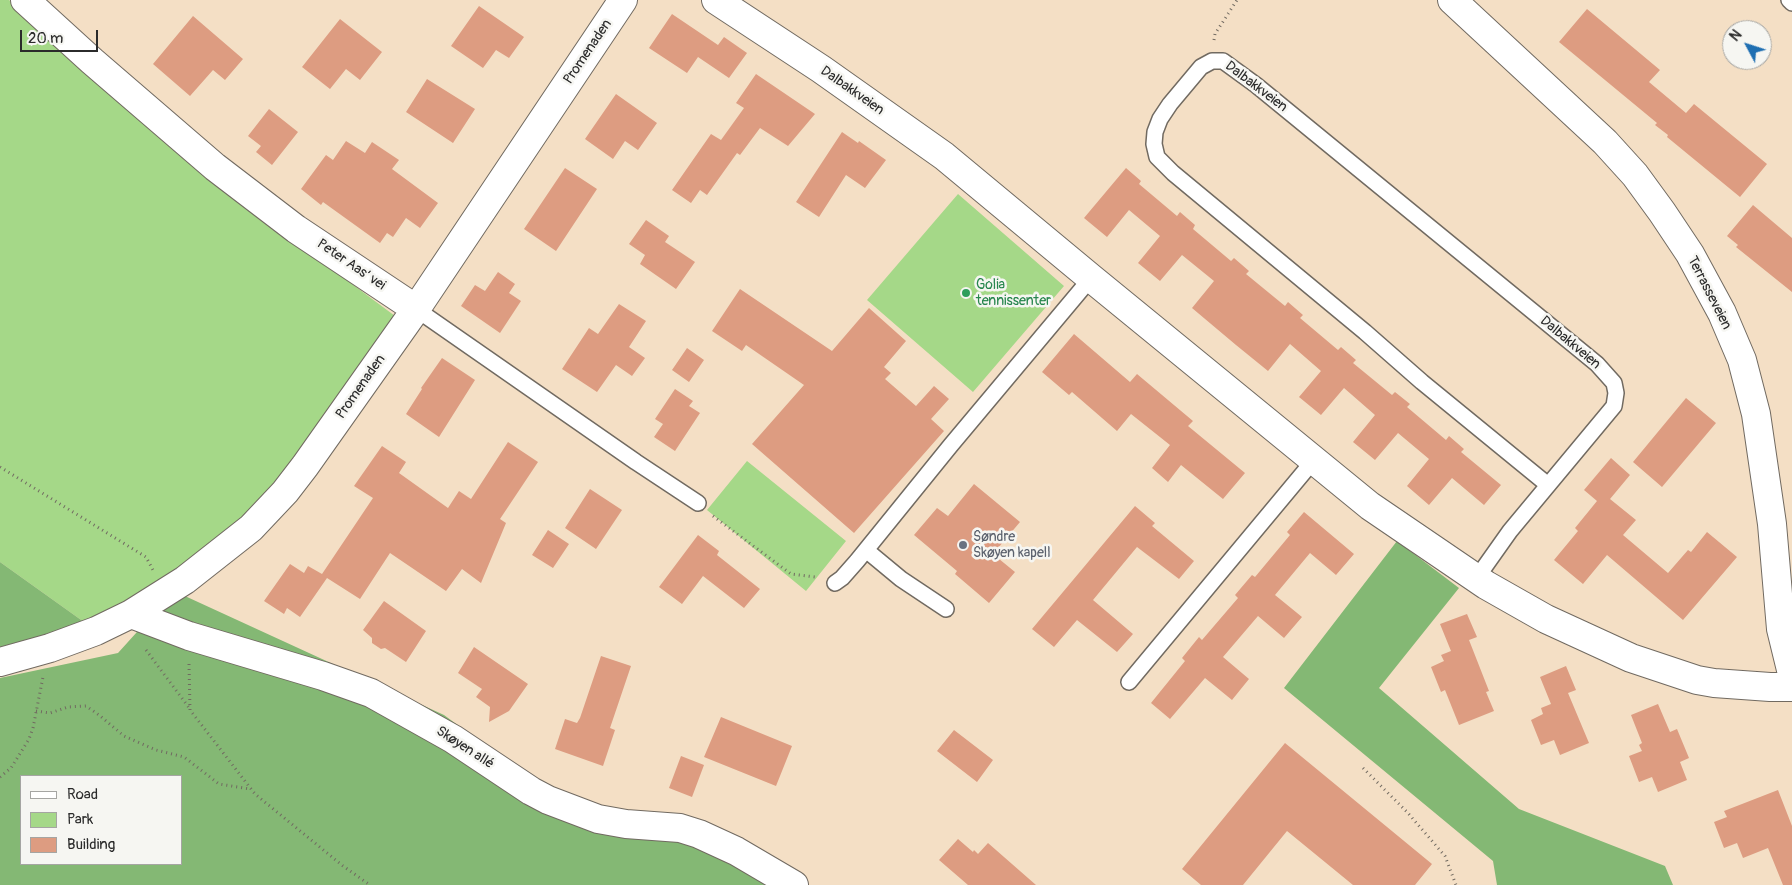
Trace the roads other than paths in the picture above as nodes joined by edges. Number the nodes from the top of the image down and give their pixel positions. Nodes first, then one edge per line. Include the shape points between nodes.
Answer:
1 (25, 0) edge
2 (623, 0) edge
3 (716, 0) edge
4 (1452, 0) edge
5 (1789, 0) edge
6 (1792, 3) edge
7 (1091, 278) junction
8 (416, 309) junction
9 (1314, 460) junction
10 (1548, 485) junction
11 (698, 503) road end
12 (866, 550) junction
13 (1476, 579) junction
14 (835, 583) road end
15 (946, 609) dead end
16 (138, 617) junction
17 (0, 662) edge
18 (1792, 674) edge
19 (1129, 682) dead end
20 (1792, 687) edge
21 (794, 885) edge

1 - 8 street, Peter Aas’ vei via 202,157 296,229
2 - 8 street, Promenaden
3 - 7 street, Dalbakkveien via 822,69 944,156
4 - 18 street, Terrasseveien via 1605,142 1635,175 1690,254 1722,313 1742,360 1756,414 1772,524 1780,629
5 - 6 lane
7 - 9 street, Dalbakkveien
7 - 12 lane
8 - 11 lane, Peter Aas’ vei
8 - 16 street, Promenaden via 285,492 251,528
9 - 13 street, Dalbakkveien via 1370,506
9 - 19 lane
10 - 10 lane, Dalbakkveien via 1614,406 1616,393 1610,377 1256,85 1223,61 1212,60 1201,67 1160,119 1154,144 1157,157
10 - 13 lane, Dalbakkveien
12 - 14 lane
12 - 15 lane via 900,579
13 - 20 street, Dalbakkveien via 1546,619 1630,658 1697,680
16 - 17 street, Promenaden
16 - 21 street, Skøyen allé via 371,693 453,739 548,800 598,818 626,824 680,828 698,834 736,851

